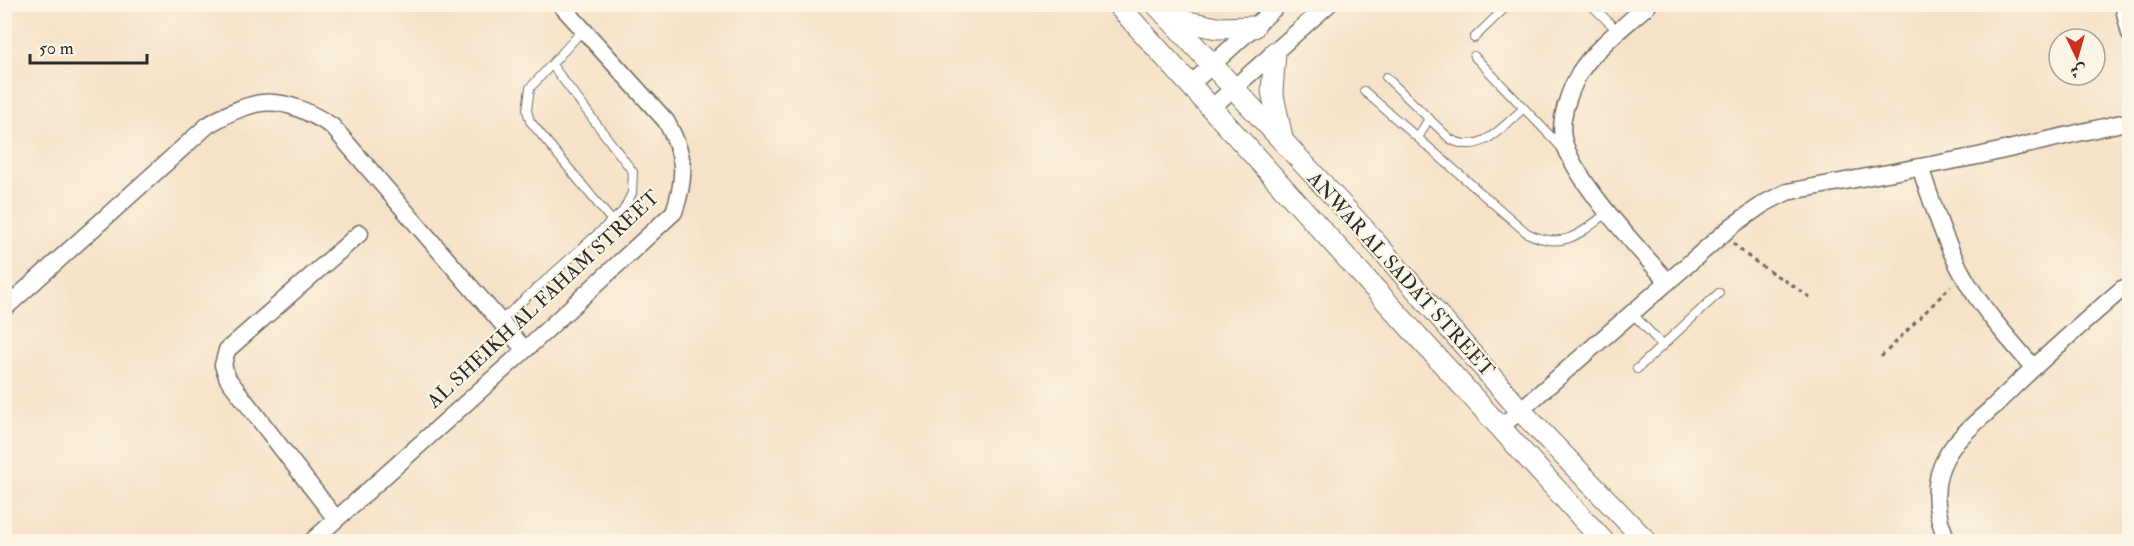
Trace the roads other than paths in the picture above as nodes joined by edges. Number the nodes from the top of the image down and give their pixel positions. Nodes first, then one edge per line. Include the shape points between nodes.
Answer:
1 (560, 4) edge
2 (1117, 4) edge
3 (1279, 4) edge
4 (1329, 4) edge
5 (1509, 4) edge
6 (1590, 4) edge
7 (1649, 4) edge
8 (2123, 4) edge
9 (1162, 11) edge
10 (1254, 27) junction
11 (583, 30) junction
12 (1618, 31) junction
13 (2130, 34) edge
14 (1474, 38) dead end
15 (1275, 52) junction
16 (1474, 56) dead end
17 (552, 65) junction
18 (1211, 65) junction
19 (1386, 77) dead end
20 (1190, 85) junction
21 (1233, 89) junction
22 (1364, 91) dead end
23 (1524, 108) junction
24 (1210, 109) junction
25 (1429, 118) junction
26 (2130, 121) edge
27 (1418, 138) junction
28 (1284, 145) junction
29 (1569, 155) junction
30 (1920, 167) junction
31 (1608, 212) junction
32 (612, 221) junction
33 (360, 233) dead end
34 (1668, 282) junction
35 (2130, 286) edge
36 (1719, 293) dead end
37 (4, 309) edge
38 (1632, 313) junction
39 (500, 321) junction
40 (1663, 346) junction
41 (525, 350) junction
42 (2033, 367) junction
43 (1637, 369) dead end
44 (1520, 410) junction
45 (1501, 428) junction
46 (336, 519) junction
47 (311, 542) edge
48 (1604, 542) edge
49 (1647, 542) edge
50 (1948, 542) edge

1 - 11 street, AL SHEIKH AL FAHAM STREET
2 - 20 street, ANWAR AL SADAT STREET
3 - 10 street
4 - 15 street
5 - 14 lane
6 - 12 lane
7 - 12 street
8 - 13 street
9 - 10 street via 1217,28
9 - 18 street, ANWAR AL SADAT STREET
10 - 18 street
11 - 17 lane
11 - 41 street, AL SHEIKH AL FAHAM STREET via 666,121 678,142 684,165 682,189 674,212
12 - 29 street via 1581,72 1571,90 1563,136
15 - 21 street
15 - 28 street via 1272,91
16 - 23 lane
17 - 32 lane via 633,172 629,202
17 - 32 lane via 530,88 526,110 530,121
18 - 20 street
18 - 21 street, ANWAR AL SADAT STREET
19 - 25 lane
20 - 24 street, ANWAR AL SADAT STREET
21 - 24 street
21 - 28 street, ANWAR AL SADAT STREET
22 - 27 lane
23 - 25 lane via 1488,140 1469,145 1450,139
23 - 29 lane
24 - 45 street, ANWAR AL SADAT STREET
25 - 27 lane
26 - 30 street
27 - 31 lane via 1527,233 1539,239 1552,241 1577,236
28 - 44 street, ANWAR AL SADAT STREET via 1363,228
29 - 31 street
30 - 34 street via 1786,192 1723,234
30 - 42 street via 1953,256 1970,287
31 - 34 street
32 - 39 lane
33 - 46 street via 227,350 223,365 228,379
34 - 38 street
35 - 42 street
36 - 40 lane
37 - 39 street via 208,125 237,108 270,102 303,108 332,126
38 - 40 lane
38 - 44 street
39 - 41 street
40 - 43 lane
41 - 46 street, AL SHEIKH AL FAHAM STREET
42 - 50 street via 1958,440 1946,458 1938,478 1936,500
44 - 45 street
44 - 49 street, ANWAR AL SADAT STREET
45 - 48 street, ANWAR AL SADAT STREET
46 - 47 street, AL SHEIKH AL FAHAM STREET

